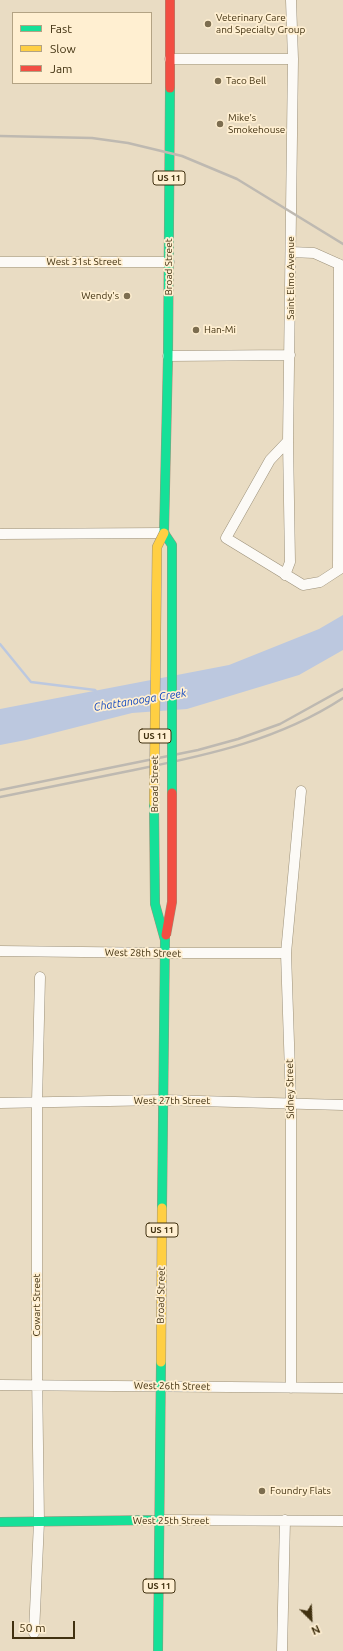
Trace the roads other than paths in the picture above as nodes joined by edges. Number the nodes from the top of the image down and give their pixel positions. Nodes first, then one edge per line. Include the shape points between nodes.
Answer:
1 (170, 0) edge
2 (291, 0) edge
3 (293, 58) junction
4 (170, 59) junction
5 (291, 252) junction
6 (0, 262) edge
7 (169, 262) junction
8 (341, 265) edge
9 (290, 355) junction
10 (168, 356) junction
11 (288, 441) junction
12 (164, 533) junction
13 (0, 534) edge
14 (341, 569) edge
15 (285, 575) junction
16 (301, 791) dead end
17 (165, 940) junction
18 (0, 951) edge
19 (165, 953) junction
20 (286, 953) junction
21 (40, 977) dead end
22 (163, 1100) junction
23 (37, 1102) junction
24 (0, 1103) edge
25 (291, 1103) junction
26 (343, 1105) edge
27 (0, 1385) edge
28 (37, 1385) junction
29 (161, 1386) junction
30 (291, 1388) junction
31 (343, 1388) edge
32 (159, 1520) junction
33 (285, 1520) junction
34 (343, 1521) edge
35 (0, 1522) edge
36 (39, 1522) junction
37 (34, 1633) dead end
38 (158, 1651) edge
39 (282, 1651) edge

1 - 4 main road, Broad Street / US 11
2 - 3 street, Saint Elmo Avenue
3 - 4 street
3 - 5 street, Saint Elmo Avenue
4 - 7 main road, Broad Street / US 11
5 - 8 street via 314,254
5 - 9 street, Saint Elmo Avenue
6 - 7 street, West 31st Street
7 - 10 main road, Broad Street / US 11
8 - 14 street
9 - 10 street
9 - 11 street, Saint Elmo Avenue
10 - 12 main road, Broad Street / US 11
11 - 15 street, Saint Elmo Avenue via 290,562
11 - 15 street via 270,460 226,538
12 - 13 street
12 - 17 main road, Broad Street / US 11, bridge via 157,547 154,800 156,904
12 - 17 main road, Broad Street / US 11, bridge via 172,545 172,902
14 - 15 street via 320,582 303,586
16 - 20 street, Sidney Street
17 - 19 main road, Broad Street / US 11
18 - 19 street, West 28th Street
19 - 20 street, West 28th Street
19 - 22 main road, Broad Street / US 11
20 - 25 street, Sidney Street
21 - 23 street, Cowart Street
22 - 23 street, West 27th Street
22 - 25 street, West 27th Street
22 - 29 main road, Broad Street / US 11
23 - 24 street, West 27th Street
23 - 28 street, Cowart Street
25 - 26 street, West 27th Street
25 - 30 street, Sidney Street
27 - 28 street, West 26th Street
28 - 29 street, West 26th Street
28 - 36 street, Cowart Street
29 - 30 street, West 26th Street
29 - 32 main road, Broad Street / US 11
30 - 31 street, West 26th Street
32 - 33 street, West 25th Street
32 - 36 main road, West 25th Street
32 - 38 main road, Broad Street / US 11
33 - 34 street, West 25th Street
33 - 39 street
35 - 36 main road, West 25th Street
36 - 37 street, Cowart Street

